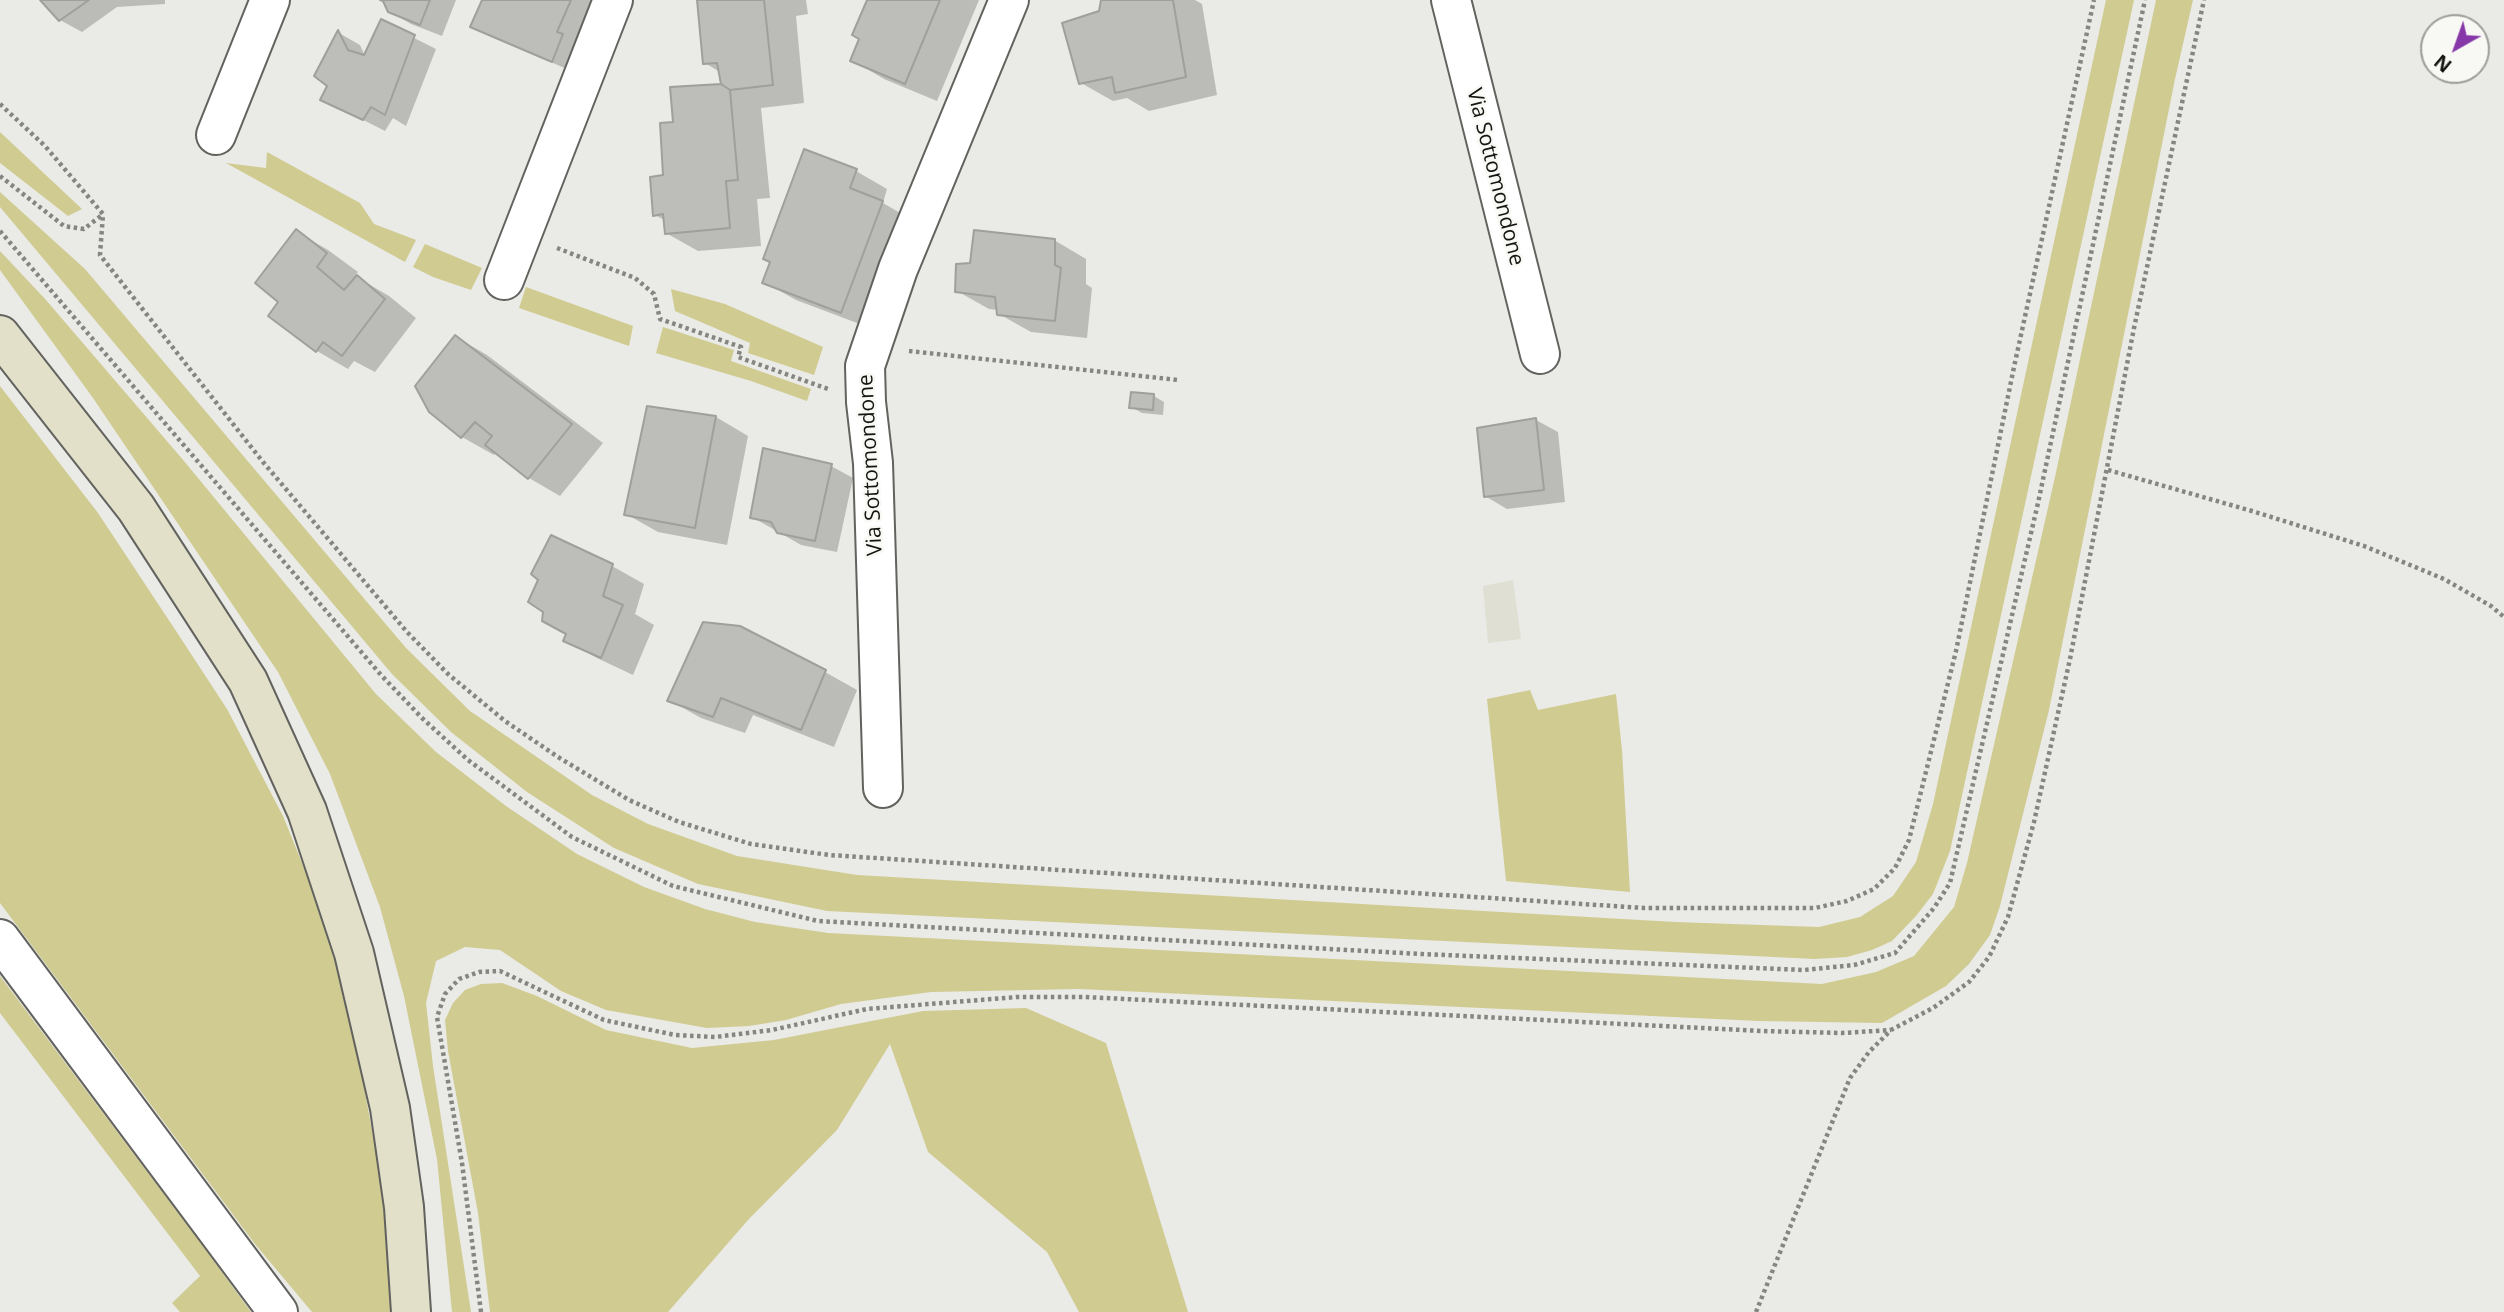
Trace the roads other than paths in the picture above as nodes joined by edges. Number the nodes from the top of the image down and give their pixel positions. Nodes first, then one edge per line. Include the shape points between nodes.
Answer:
1 (270, 0) edge
2 (612, 0) edge
3 (1009, 0) edge
4 (1451, 0) edge
5 (216, 135) dead end
6 (504, 280) dead end
7 (0, 335) edge
8 (1540, 354) dead end
9 (883, 788) dead end
10 (0, 939) edge
11 (412, 1311) edge
12 (278, 1312) edge

1 - 5 street
2 - 6 street
3 - 9 street, Via Sottomondone via 898,269 865,366 873,463
4 - 8 street, Via Sottomondone
7 - 11 main road via 136,508 248,681 307,811 354,953 390,1108
10 - 12 street

